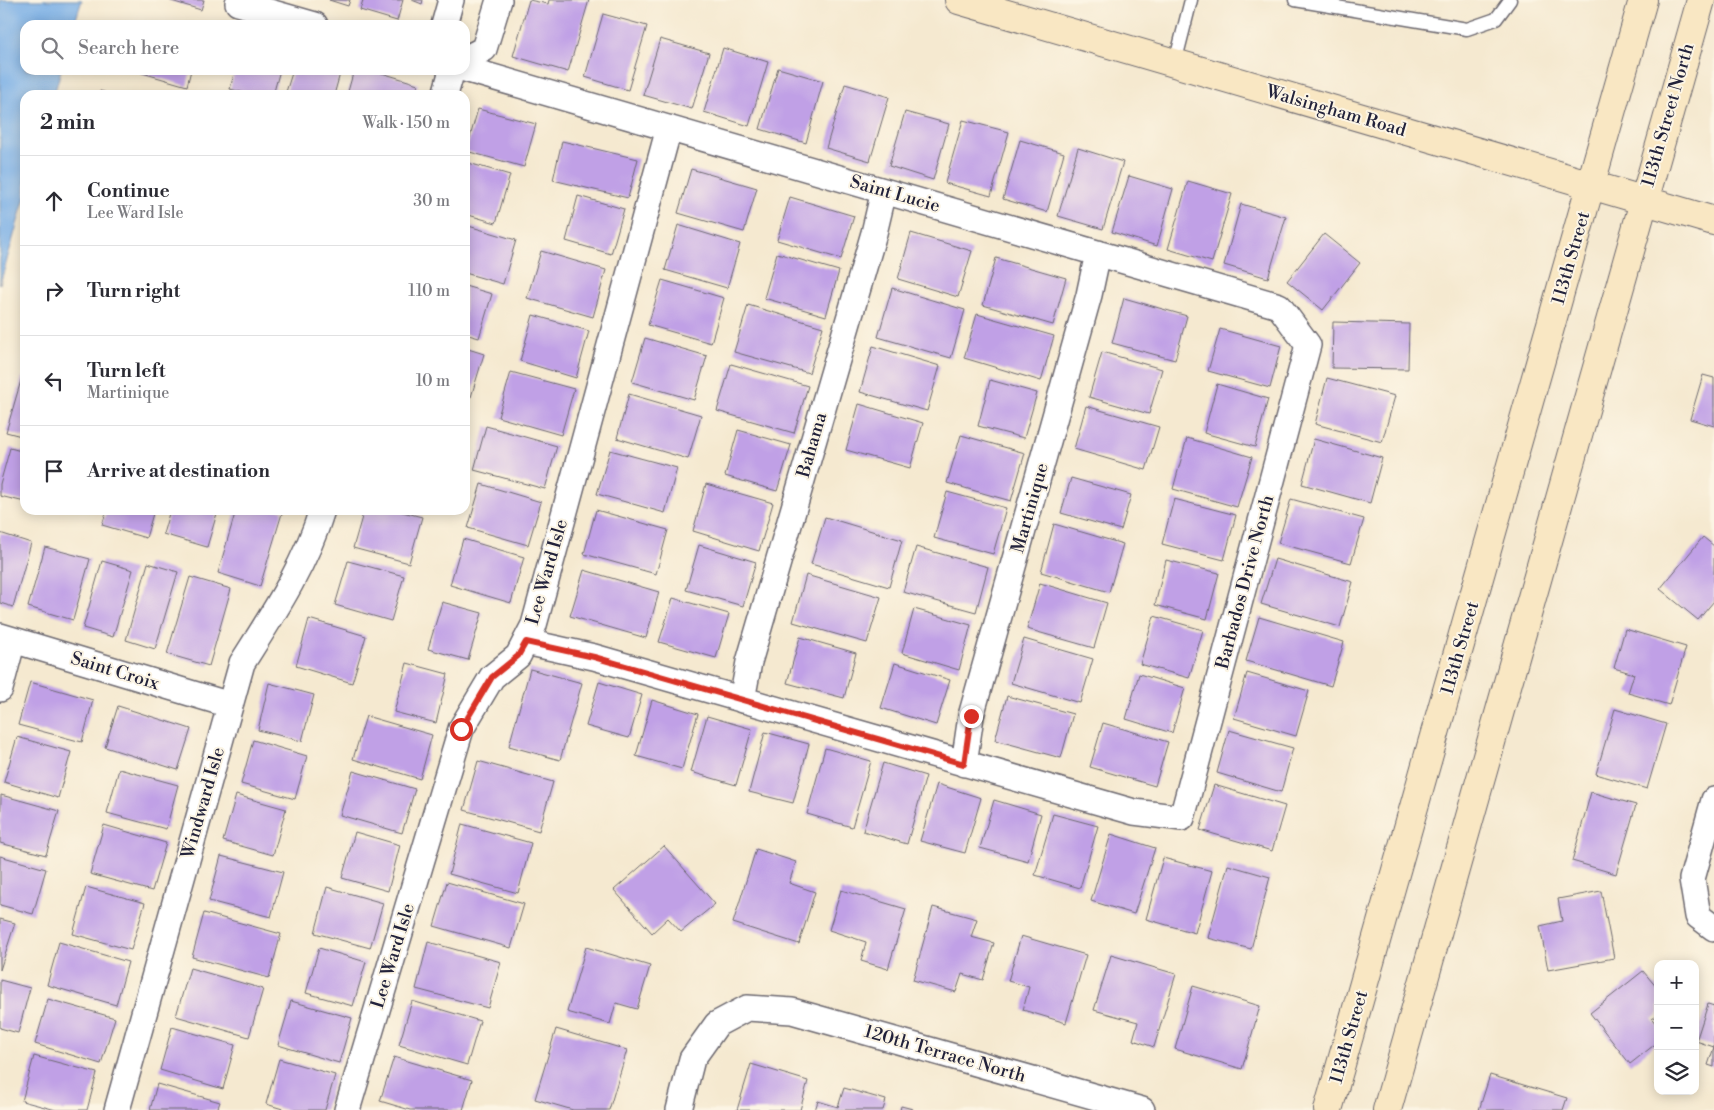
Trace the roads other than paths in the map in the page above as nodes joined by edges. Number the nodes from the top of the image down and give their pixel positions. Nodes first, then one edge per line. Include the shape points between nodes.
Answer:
1 (452, 0) edge
2 (499, 0) edge
3 (959, 0) edge
4 (1191, 0) edge
5 (1295, 0) edge
6 (1510, 0) edge
7 (1643, 0) edge
8 (1701, 0) edge
9 (238, 3) dead end
10 (297, 20) edge
11 (446, 20) edge
12 (470, 56) edge
13 (1175, 63) junction
14 (470, 70) edge
15 (451, 75) edge
16 (446, 90) edge
17 (668, 128) junction
18 (1591, 185) junction
19 (884, 191) junction
20 (1644, 201) junction
21 (1714, 222) edge
22 (1098, 253) junction
23 (1308, 346) joint
24 (320, 515) edge
25 (7, 638) edge
26 (526, 642) junction
27 (0, 688) edge
28 (742, 700) junction
29 (230, 705) junction
30 (964, 764) junction
31 (1714, 800) edge
32 (1706, 922) edge
33 (117, 1110) edge
34 (347, 1110) edge
35 (679, 1110) edge
36 (1142, 1110) edge
37 (1328, 1110) edge
38 (1387, 1110) edge

1 - 11 street
2 - 12 street via 484,49
3 - 13 main road, Walsingham Road
4 - 13 lane
5 - 6 lane via 1468,29 1496,19
7 - 18 main road
8 - 20 main road, 113th Street North
9 - 10 street
13 - 18 main road, Walsingham Road
14 - 17 street, Saint Lucie
15 - 16 street
17 - 19 street, Saint Lucie
17 - 26 street, Lee Ward Isle via 534,625
18 - 20 main road, Walsingham Road
18 - 37 main road, 113th Street
19 - 22 street, Saint Lucie
19 - 28 street, Bahama via 750,662
20 - 21 main road, Walsingham Road
20 - 38 main road
22 - 23 street, Saint Lucie via 1279,306
22 - 30 street, Martinique via 971,716
23 - 30 street, Barbados Drive North via 1182,818 1134,812
24 - 29 street, Windward Isle via 312,542 242,664
25 - 27 street
25 - 29 street, Saint Croix
26 - 28 street via 594,657
26 - 34 street, Lee Ward Isle via 518,656 492,677 461,729
28 - 30 street
29 - 33 street, Windward Isle
31 - 32 street via 1692,879
35 - 36 street, 120th Terrace North via 692,1059 717,1024 747,1008 792,1010

